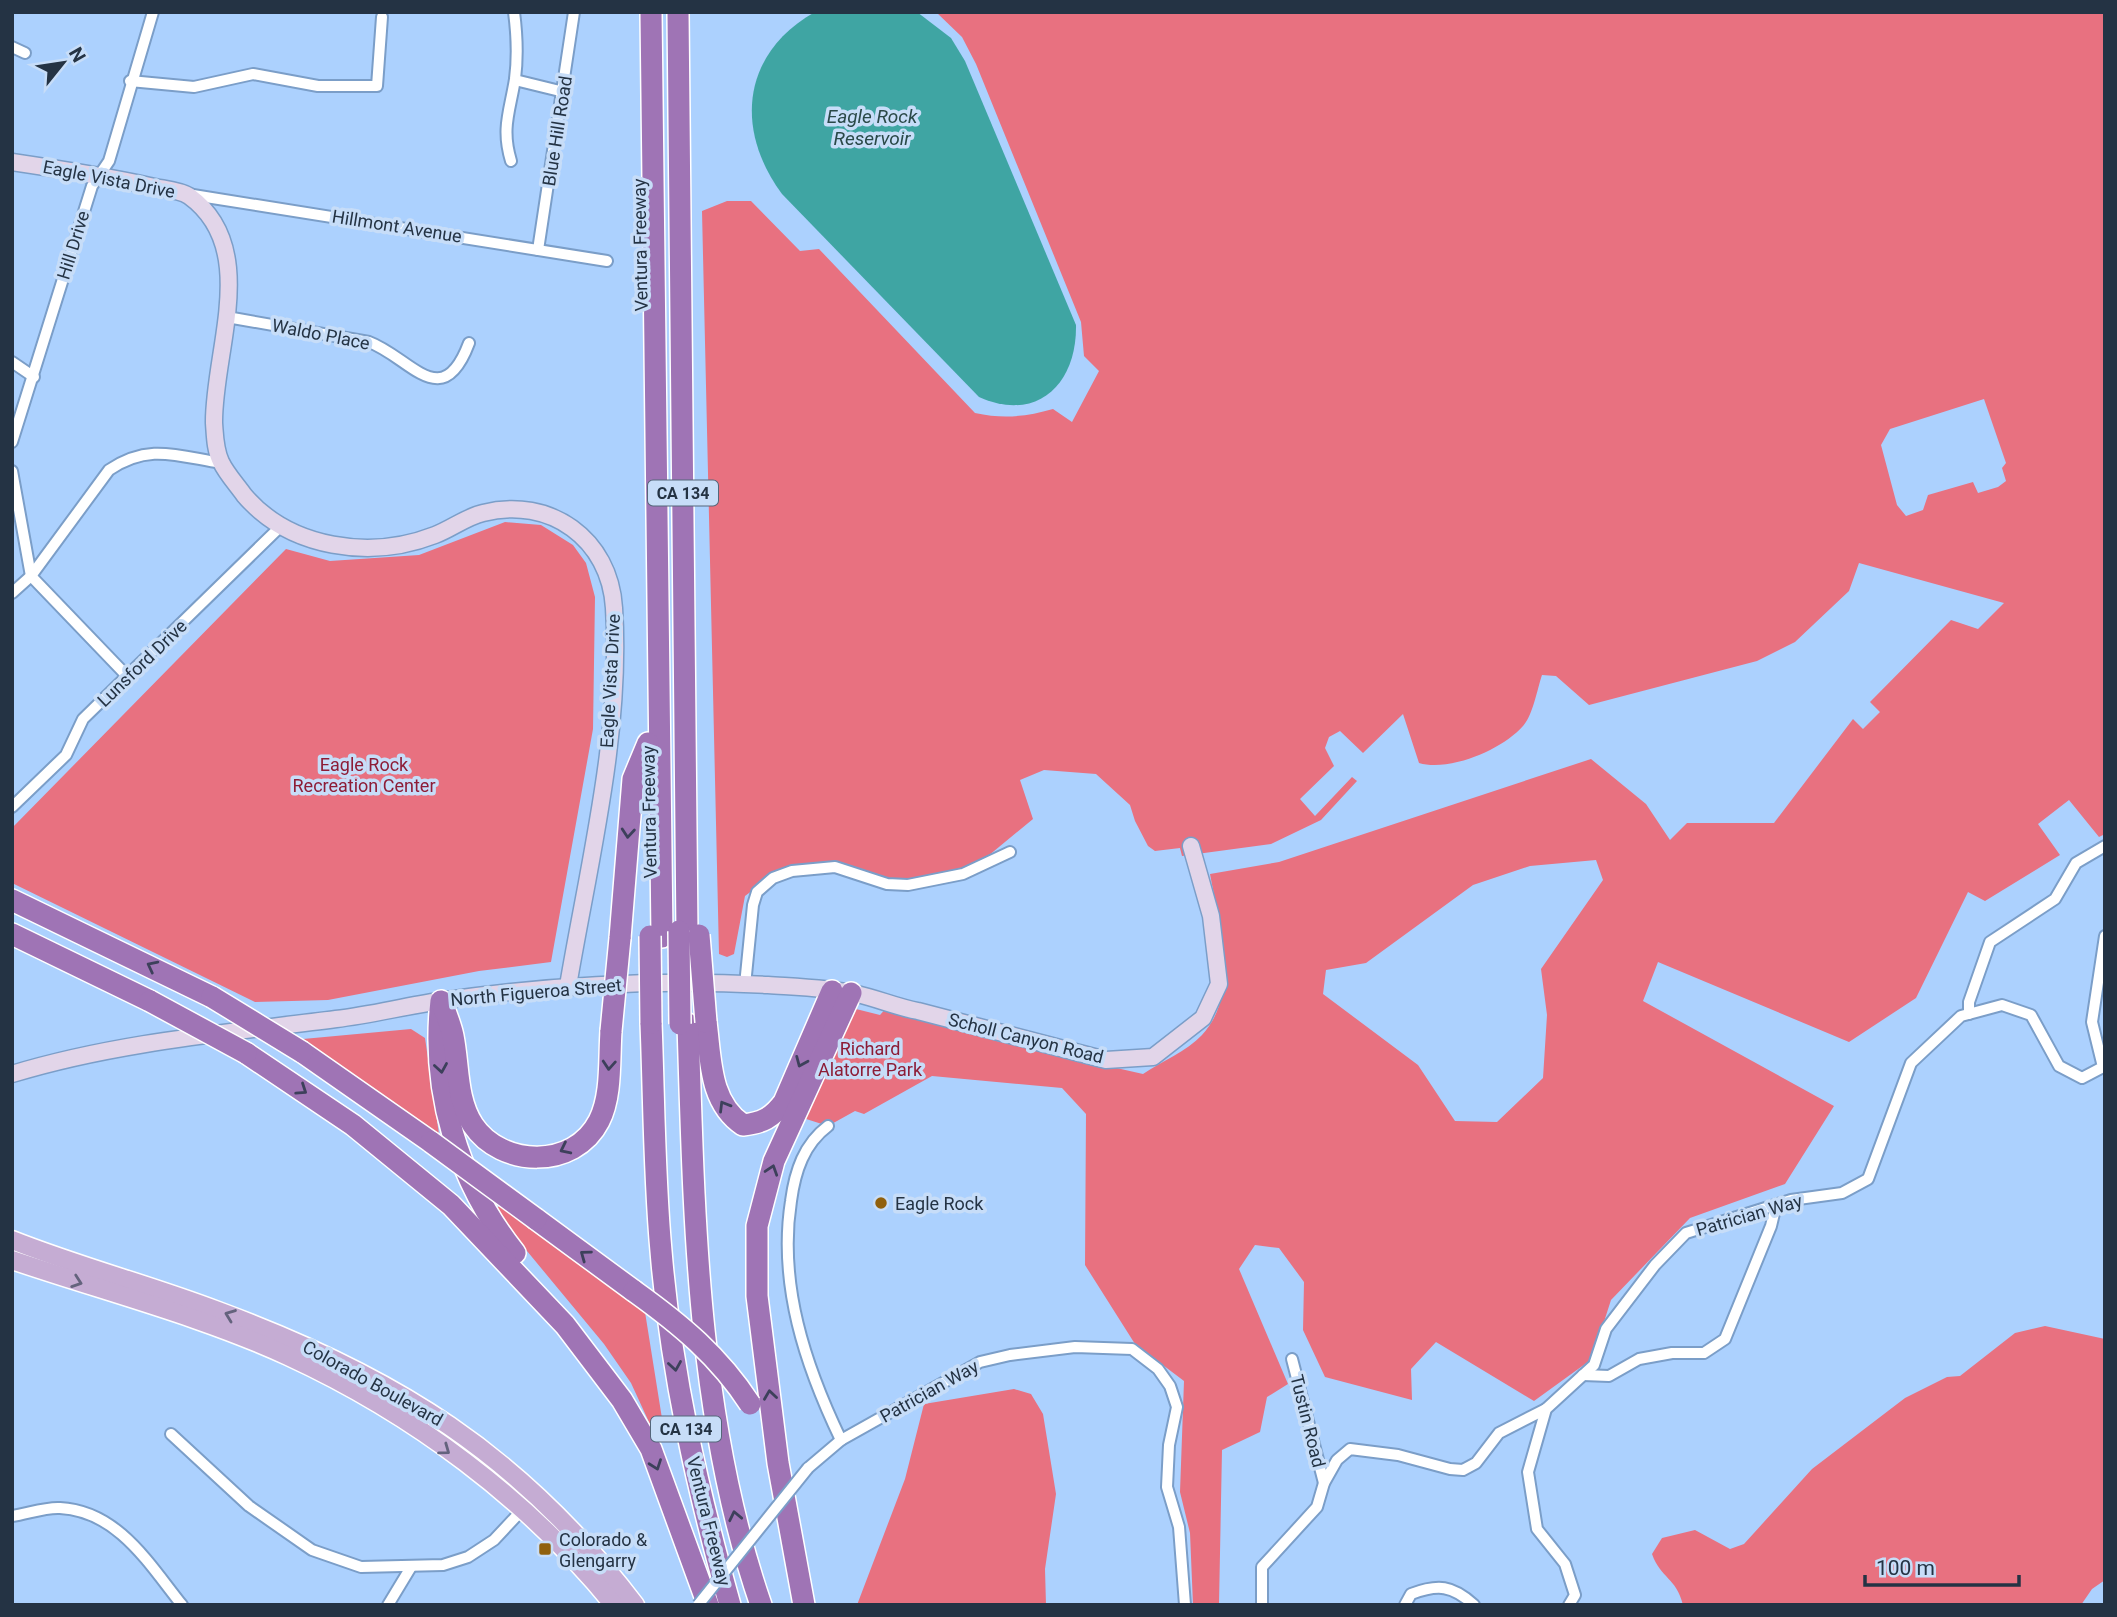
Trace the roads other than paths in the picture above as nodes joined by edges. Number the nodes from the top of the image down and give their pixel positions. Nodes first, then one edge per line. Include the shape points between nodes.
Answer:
1 (153, 12) edge
2 (514, 12) edge
3 (574, 12) edge
4 (636, 12) edge
5 (651, 12) edge
6 (667, 12) edge
7 (678, 12) edge
8 (382, 17) dead end
9 (12, 47) edge
10 (25, 53) dead end
11 (673, 54) junction
12 (515, 80) junction
13 (131, 81) junction
14 (645, 83) junction
15 (564, 92) junction
16 (510, 161) dead end
17 (12, 162) edge
18 (99, 175) junction
19 (187, 194) junction
20 (538, 250) junction
21 (607, 261) dead end
22 (227, 317) junction
23 (470, 342) dead end
24 (12, 362) edge
25 (34, 377) junction
26 (13, 438) edge
27 (221, 463) junction
28 (12, 471) edge
29 (281, 526) junction
30 (31, 576) junction
31 (12, 593) edge
32 (128, 677) junction
33 (648, 743) junction
34 (12, 807) edge
35 (1191, 846) dead end
36 (2105, 846) edge
37 (1010, 852) dead end
38 (12, 900) edge
39 (12, 934) edge
40 (675, 934) junction
41 (2105, 936) edge
42 (745, 985) junction
43 (568, 986) junction
44 (841, 992) junction
45 (441, 1001) junction
46 (1969, 1014) junction
47 (677, 1023) junction
48 (12, 1074) edge
49 (828, 1126) dead end
50 (1776, 1205) junction
51 (12, 1240) edge
52 (12, 1260) edge
53 (289, 1348) junction
54 (1292, 1359) dead end
55 (1583, 1375) junction
56 (400, 1395) junction
57 (622, 1400) junction
58 (1546, 1409) junction
59 (389, 1410) junction
60 (171, 1434) dead end
61 (841, 1440) junction
62 (778, 1462) junction
63 (1324, 1483) junction
64 (537, 1494) junction
65 (524, 1509) junction
66 (12, 1516) edge
67 (411, 1567) junction
68 (182, 1605) edge
69 (388, 1605) edge
70 (614, 1605) edge
71 (635, 1605) edge
72 (698, 1605) edge
73 (708, 1605) edge
74 (730, 1605) edge
75 (761, 1605) edge
76 (804, 1605) edge
77 (1185, 1605) edge
78 (1262, 1605) edge
79 (1405, 1605) edge
80 (1474, 1605) edge
81 (1569, 1605) edge

1 - 13 street, Hill Drive
2 - 12 street via 518,38
3 - 15 street, Blue Hill Road
4 - 14 highway, Ventura Freeway / CA 134
5 - 14 highway
6 - 11 highway
7 - 11 highway, CA 134
8 - 13 street via 377,86 318,86 253,74 194,86
9 - 10 street
11 - 40 highway
11 - 40 highway, CA 134 via 686,794
12 - 15 street
12 - 16 street via 504,128
13 - 18 street, Hill Drive via 109,161
14 - 33 highway, Ventura Freeway / CA 134
14 - 40 highway
15 - 20 street, Blue Hill Road
17 - 18 street, Eagle Vista Drive
18 - 19 street, Eagle Vista Drive
18 - 25 street, Hill Drive
19 - 20 street, Hillmont Avenue
19 - 22 street, Eagle Vista Drive via 211,219 224,247 230,274
20 - 21 street, Hillmont Avenue
22 - 23 street, Waldo Place via 369,342 388,349 408,368 427,377 453,372
22 - 27 street, Eagle Vista Drive via 214,392 215,441
24 - 25 street
25 - 26 street, Hill Drive
27 - 29 street, Eagle Vista Drive via 246,496
27 - 30 street via 149,452 121,462 109,470
28 - 30 street
29 - 32 street, Lunsford Drive
29 - 43 street, Eagle Vista Drive via 329,545 358,548 408,543 482,513 520,508 564,521 598,555 609,577 614,606 613,706
30 - 31 street
30 - 32 street
32 - 34 street, Lunsford Drive via 79,724 66,755
33 - 40 highway, Ventura Freeway / CA 134
33 -> 45 highway, bridge via 633,779 606,1099 590,1134 558,1154 539,1158 522,1157 487,1141 463,1105 453,1034
35 - 44 street, Scholl Canyon Road via 1210,916 1219,985 1203,1018 1153,1057 1106,1060
36 - 46 street via 2076,863 2055,899 1990,942
37 - 42 street via 963,874 908,885 887,884 835,867 792,871 773,878 757,892 753,905
62 -> 38 highway, bridge via 750,1404 715,1357 682,1326 302,1052 212,997
39 -> 57 highway, bridge via 246,1052 353,1125 451,1205 565,1325
40 - 47 highway, bridge
40 - 47 highway, Ventura Freeway / CA 134, bridge
41 - 46 street, Patrician Way via 2092,1022 2103,1066 2082,1078 2059,1066 2031,1015 2002,1005
42 - 43 street, North Figueroa Street
42 - 44 street, Scholl Canyon Road
43 - 45 street, North Figueroa Street
44 -> 47 highway via 784,1102 776,1113 756,1124 743,1125 721,1104
62 -> 44 highway via 757,1296 757,1226 774,1161
45 - 48 street, North Figueroa Street via 345,1018 148,1042
45 -> 57 highway via 436,1041 454,1143 470,1186 489,1220 586,1343
46 - 50 street, Patrician Way via 1961,1016 1911,1063 1868,1179 1842,1194
47 -> 74 highway, Ventura Freeway / CA 134 via 660,1250 681,1407
75 -> 47 highway, Ventura Freeway / CA 134 via 737,1526 725,1463 700,1276
49 - 61 street via 809,1144 801,1160 787,1225 786,1258 798,1326
50 - 55 street, Patrician Way via 1686,1233 1606,1329 1594,1366
50 - 55 street via 1772,1226 1725,1339 1704,1353 1639,1359 1609,1376
53 -> 51 main road, Colorado Boulevard via 215,1310
52 -> 53 main road, Colorado Boulevard
53 - 56 main road, Colorado Boulevard
53 - 59 main road, Colorado Boulevard
54 - 63 street, Tustin Road
55 - 58 street, Patrician Way
56 - 59 main road
56 - 64 main road, Colorado Boulevard via 456,1430
57 -> 73 highway via 651,1449
58 - 63 street, Patrician Way via 1499,1433 1476,1463 1463,1470 1350,1449 1337,1460
58 - 81 street via 1528,1472 1537,1529 1565,1564 1575,1595
59 -> 65 main road, Colorado Boulevard
60 - 67 street via 249,1507 312,1550 361,1567
61 - 72 street, Patrician Way, bridge via 808,1468
61 - 77 street, Patrician Way via 980,1362 1075,1347 1132,1349 1158,1369 1177,1407 1167,1487 1180,1527
62 - 76 highway
63 - 78 street via 1317,1507 1262,1567
64 - 65 street
64 - 71 main road, Colorado Boulevard via 584,1541
65 - 67 street via 482,1550 443,1564
65 - 70 main road, Colorado Boulevard
66 - 68 street via 60,1508 108,1521
67 - 69 street
79 - 80 street via 1411,1594 1435,1585 1462,1594

